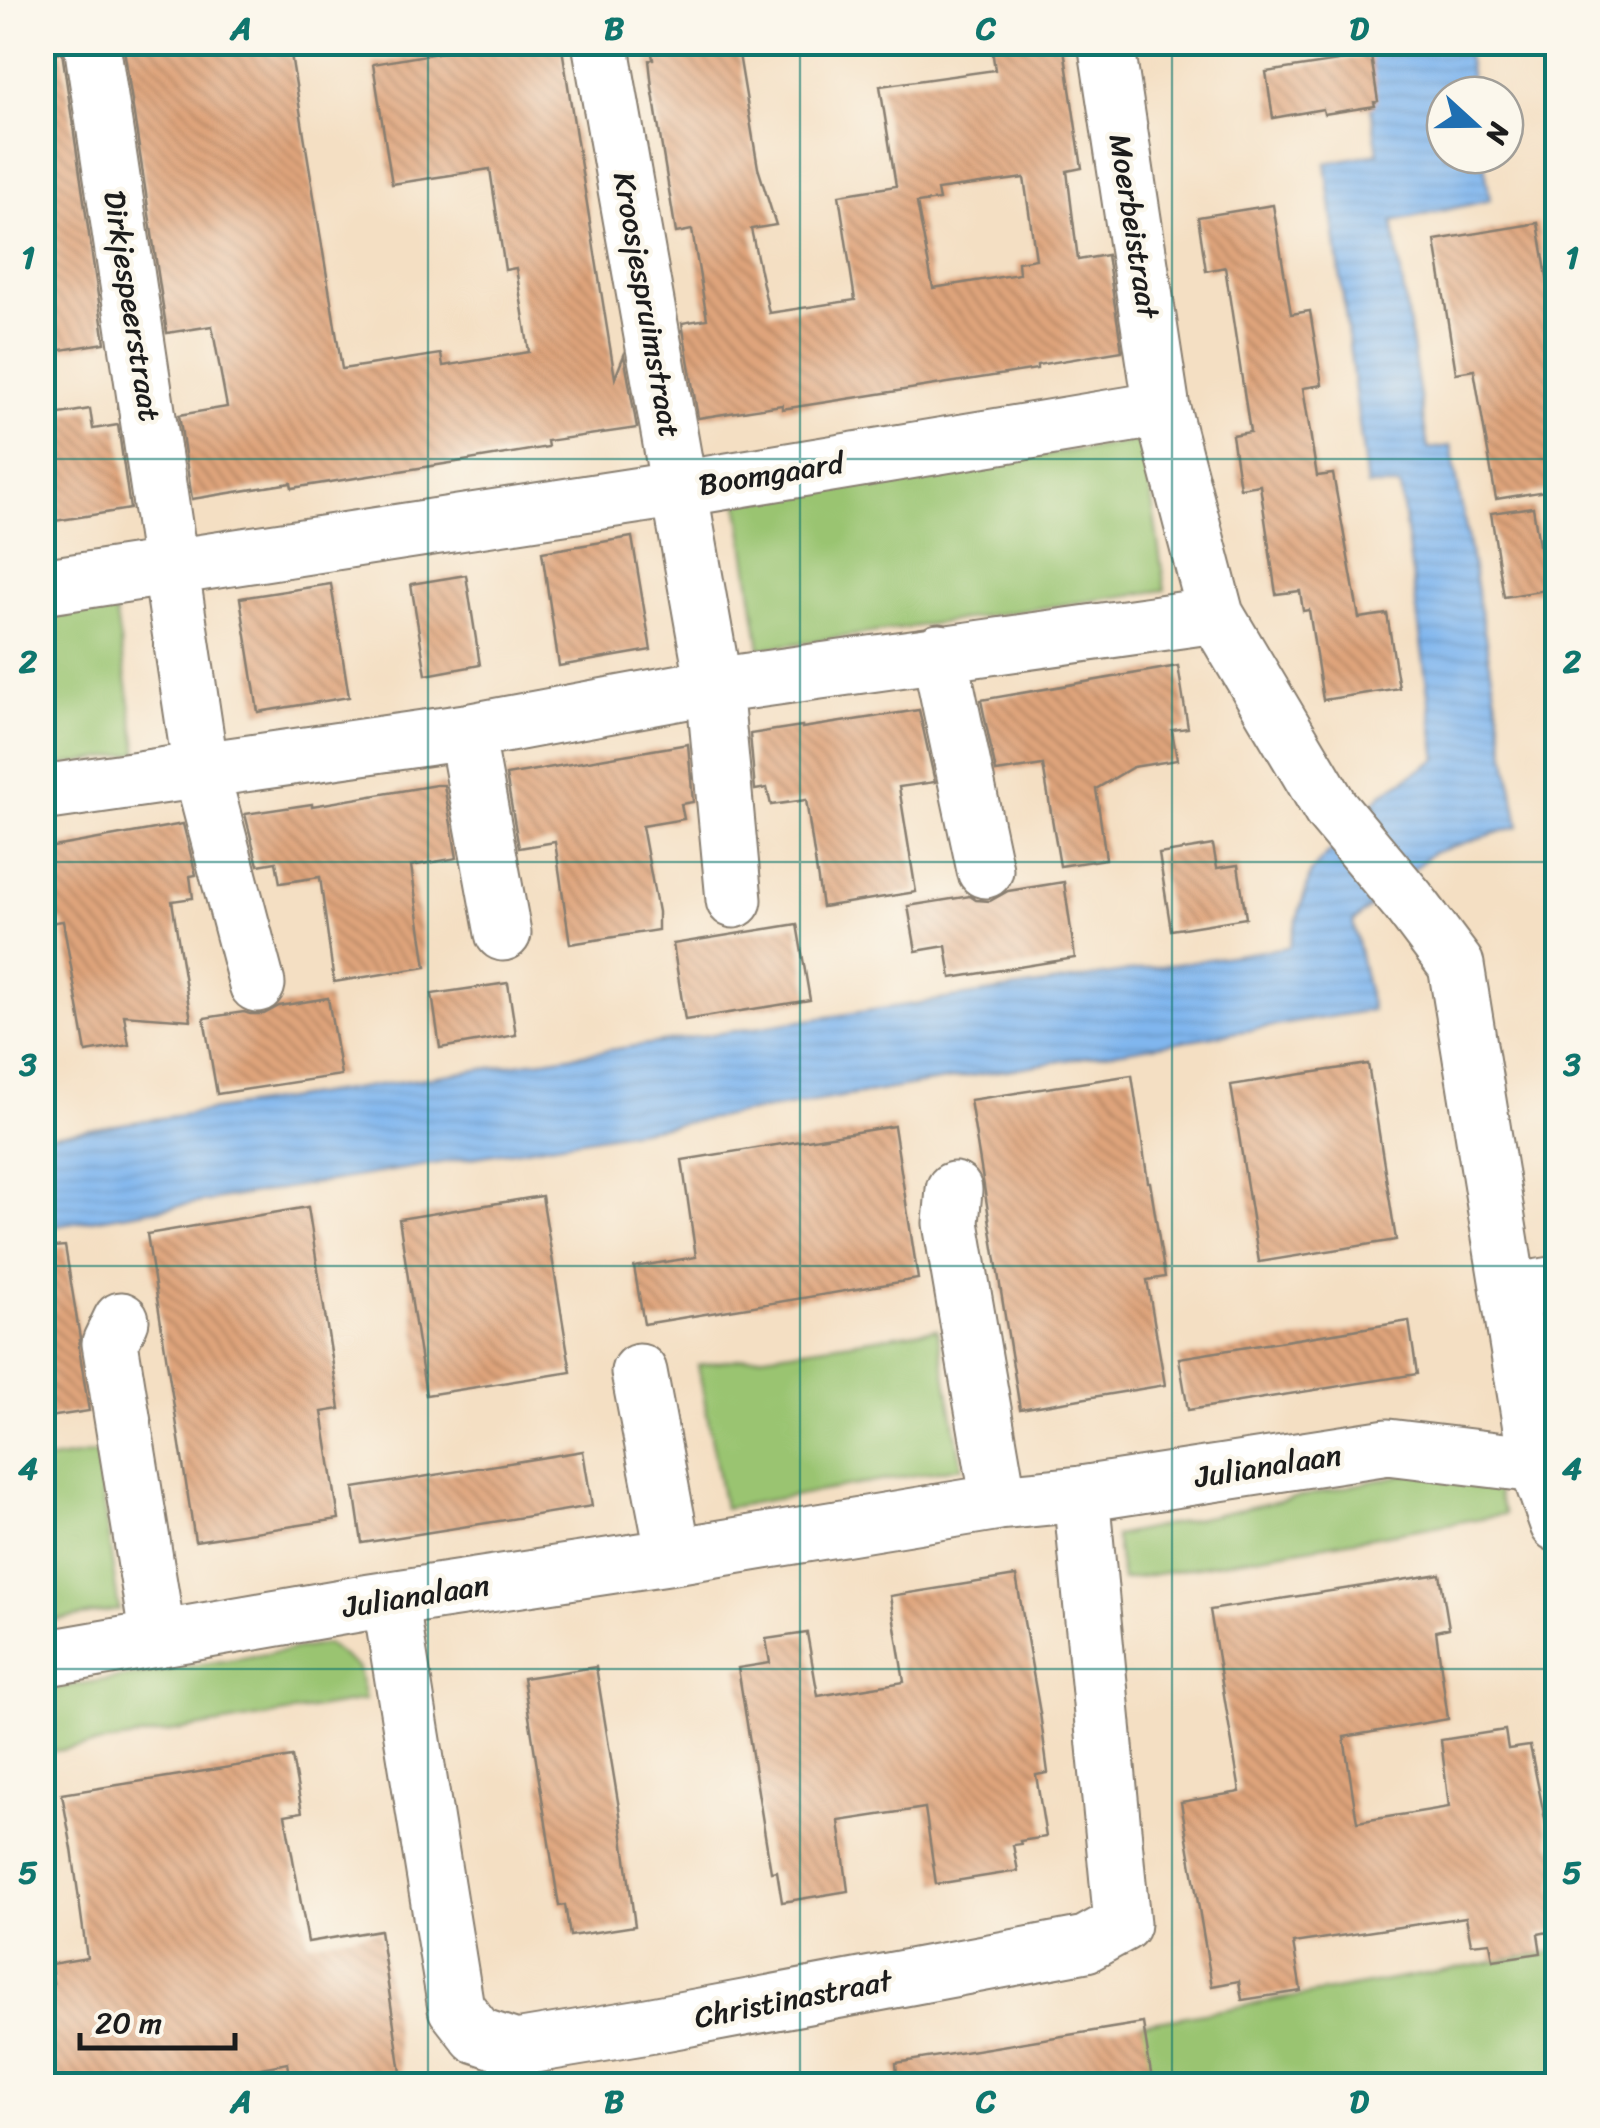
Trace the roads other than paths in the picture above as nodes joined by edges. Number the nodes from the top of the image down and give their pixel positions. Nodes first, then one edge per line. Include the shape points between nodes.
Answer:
1 (600, 42) edge
2 (1106, 42) edge
3 (92, 44) edge
4 (1162, 410) junction
5 (680, 489) junction
6 (169, 568) junction
7 (42, 586) edge
8 (1216, 615) junction
9 (939, 652) junction
10 (714, 686) junction
11 (466, 732) junction
12 (202, 771) junction
13 (42, 793) edge
14 (985, 870) dead end
15 (734, 900) dead end
16 (502, 932) dead end
17 (258, 984) dead end
18 (954, 1190) dead end
19 (1533, 1288) edge
20 (121, 1320) dead end
21 (640, 1372) dead end
22 (1536, 1464) junction
23 (1081, 1494) junction
24 (1000, 1502) junction
25 (1558, 1524) edge
26 (674, 1556) junction
27 (390, 1599) junction
28 (158, 1638) junction
29 (42, 1658) edge

1 - 5 street, Kroosjespruimstraat
2 - 4 street, Moerbeistraat
3 - 6 street, Dirkjespeerstraat
4 - 5 street, Boomgaard
4 - 8 street
5 - 6 street, Boomgaard
5 - 10 street, Kroosjespruimstraat
6 - 7 street, Boomgaard
6 - 12 street
8 - 9 street
8 - 19 street via 1332,809 1456,965
9 - 10 street
9 - 14 street
10 - 11 street
10 - 15 street
11 - 12 street
11 - 16 street
12 - 13 street
12 - 17 street
18 - 24 street via 951,1223
19 - 22 street
20 - 28 street via 110,1343
21 - 26 street
22 - 23 street, Julianalaan via 1388,1447
22 - 25 street
23 - 24 street, Julianalaan
23 - 27 street, Christinastraat via 1122,1924 1086,1944 516,2048 476,2035 456,2008
24 - 26 street, Julianalaan
26 - 27 street, Julianalaan
27 - 28 street, Julianalaan
28 - 29 street, Julianalaan

